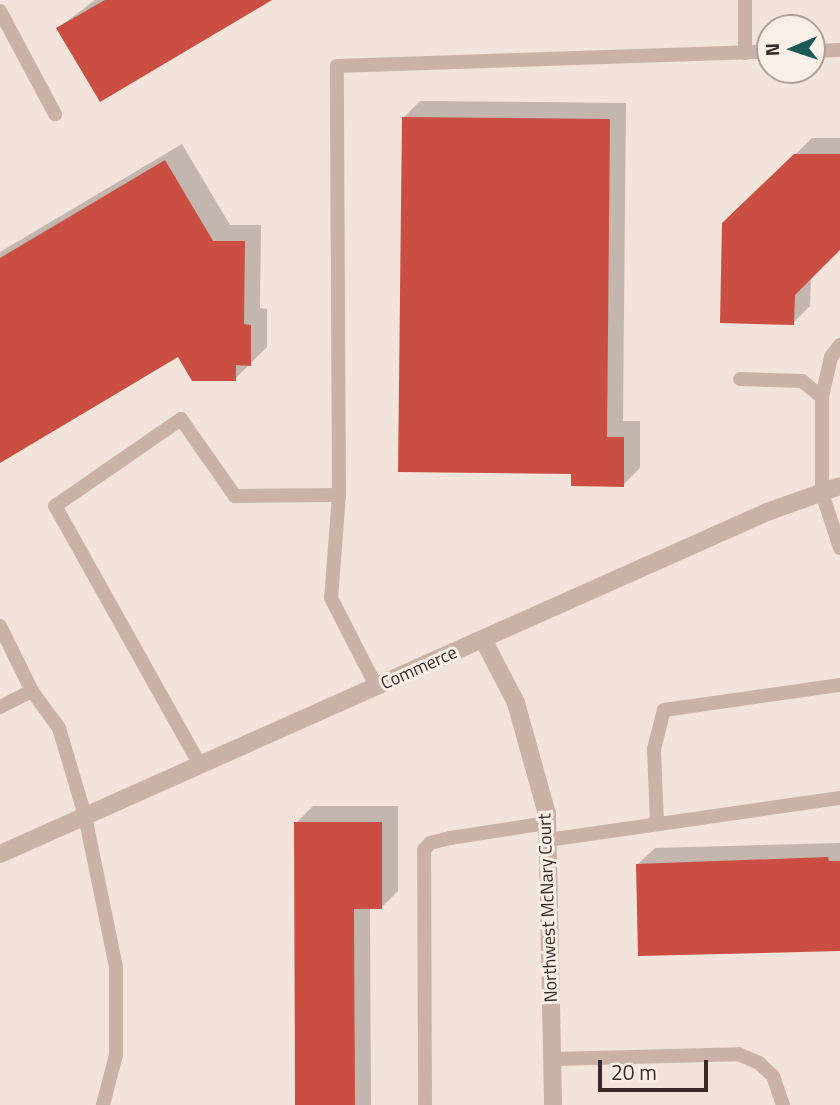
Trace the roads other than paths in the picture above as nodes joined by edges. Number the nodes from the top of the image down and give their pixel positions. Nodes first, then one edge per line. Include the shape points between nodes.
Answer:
1 (745, 0) edge
2 (0, 11) edge
3 (745, 53) junction
4 (756, 53) edge
5 (55, 114) dead end
6 (840, 345) edge
7 (740, 379) dead end
8 (822, 397) junction
9 (840, 486) edge
10 (822, 493) junction
11 (339, 495) junction
12 (840, 548) edge
13 (0, 626) edge
14 (484, 639) junction
15 (840, 685) edge
16 (376, 686) junction
17 (32, 691) junction
18 (0, 707) edge
19 (200, 765) junction
20 (840, 798) edge
21 (85, 816) junction
22 (657, 824) junction
23 (548, 832) junction
24 (0, 854) edge
25 (553, 1059) junction
26 (103, 1105) edge
27 (425, 1105) edge
28 (554, 1105) edge
29 (783, 1105) edge

1 - 3 lane
2 - 5 lane
3 - 4 lane
3 - 11 lane via 337,66
6 - 8 lane via 831,357
7 - 8 lane via 802,381
8 - 10 lane
9 - 10 street, Commerce
10 - 12 lane
10 - 14 street, Commerce via 767,512
11 - 16 lane via 331,598
11 - 19 lane via 235,496 181,419 55,506
13 - 17 lane
14 - 16 street, Commerce
14 - 23 street, Northwest McNary Court via 516,703
15 - 22 lane via 664,710 654,749
16 - 19 street, Commerce
17 - 18 lane
17 - 21 lane via 59,728
19 - 21 street, Commerce
20 - 22 lane
21 - 24 street, Commerce
21 - 26 lane via 116,967 116,1055
22 - 23 lane
23 - 25 street, Northwest McNary Court
23 - 27 lane via 450,838 424,850
25 - 28 street, Northwest McNary Court
25 - 29 lane via 738,1054 760,1063 773,1076

